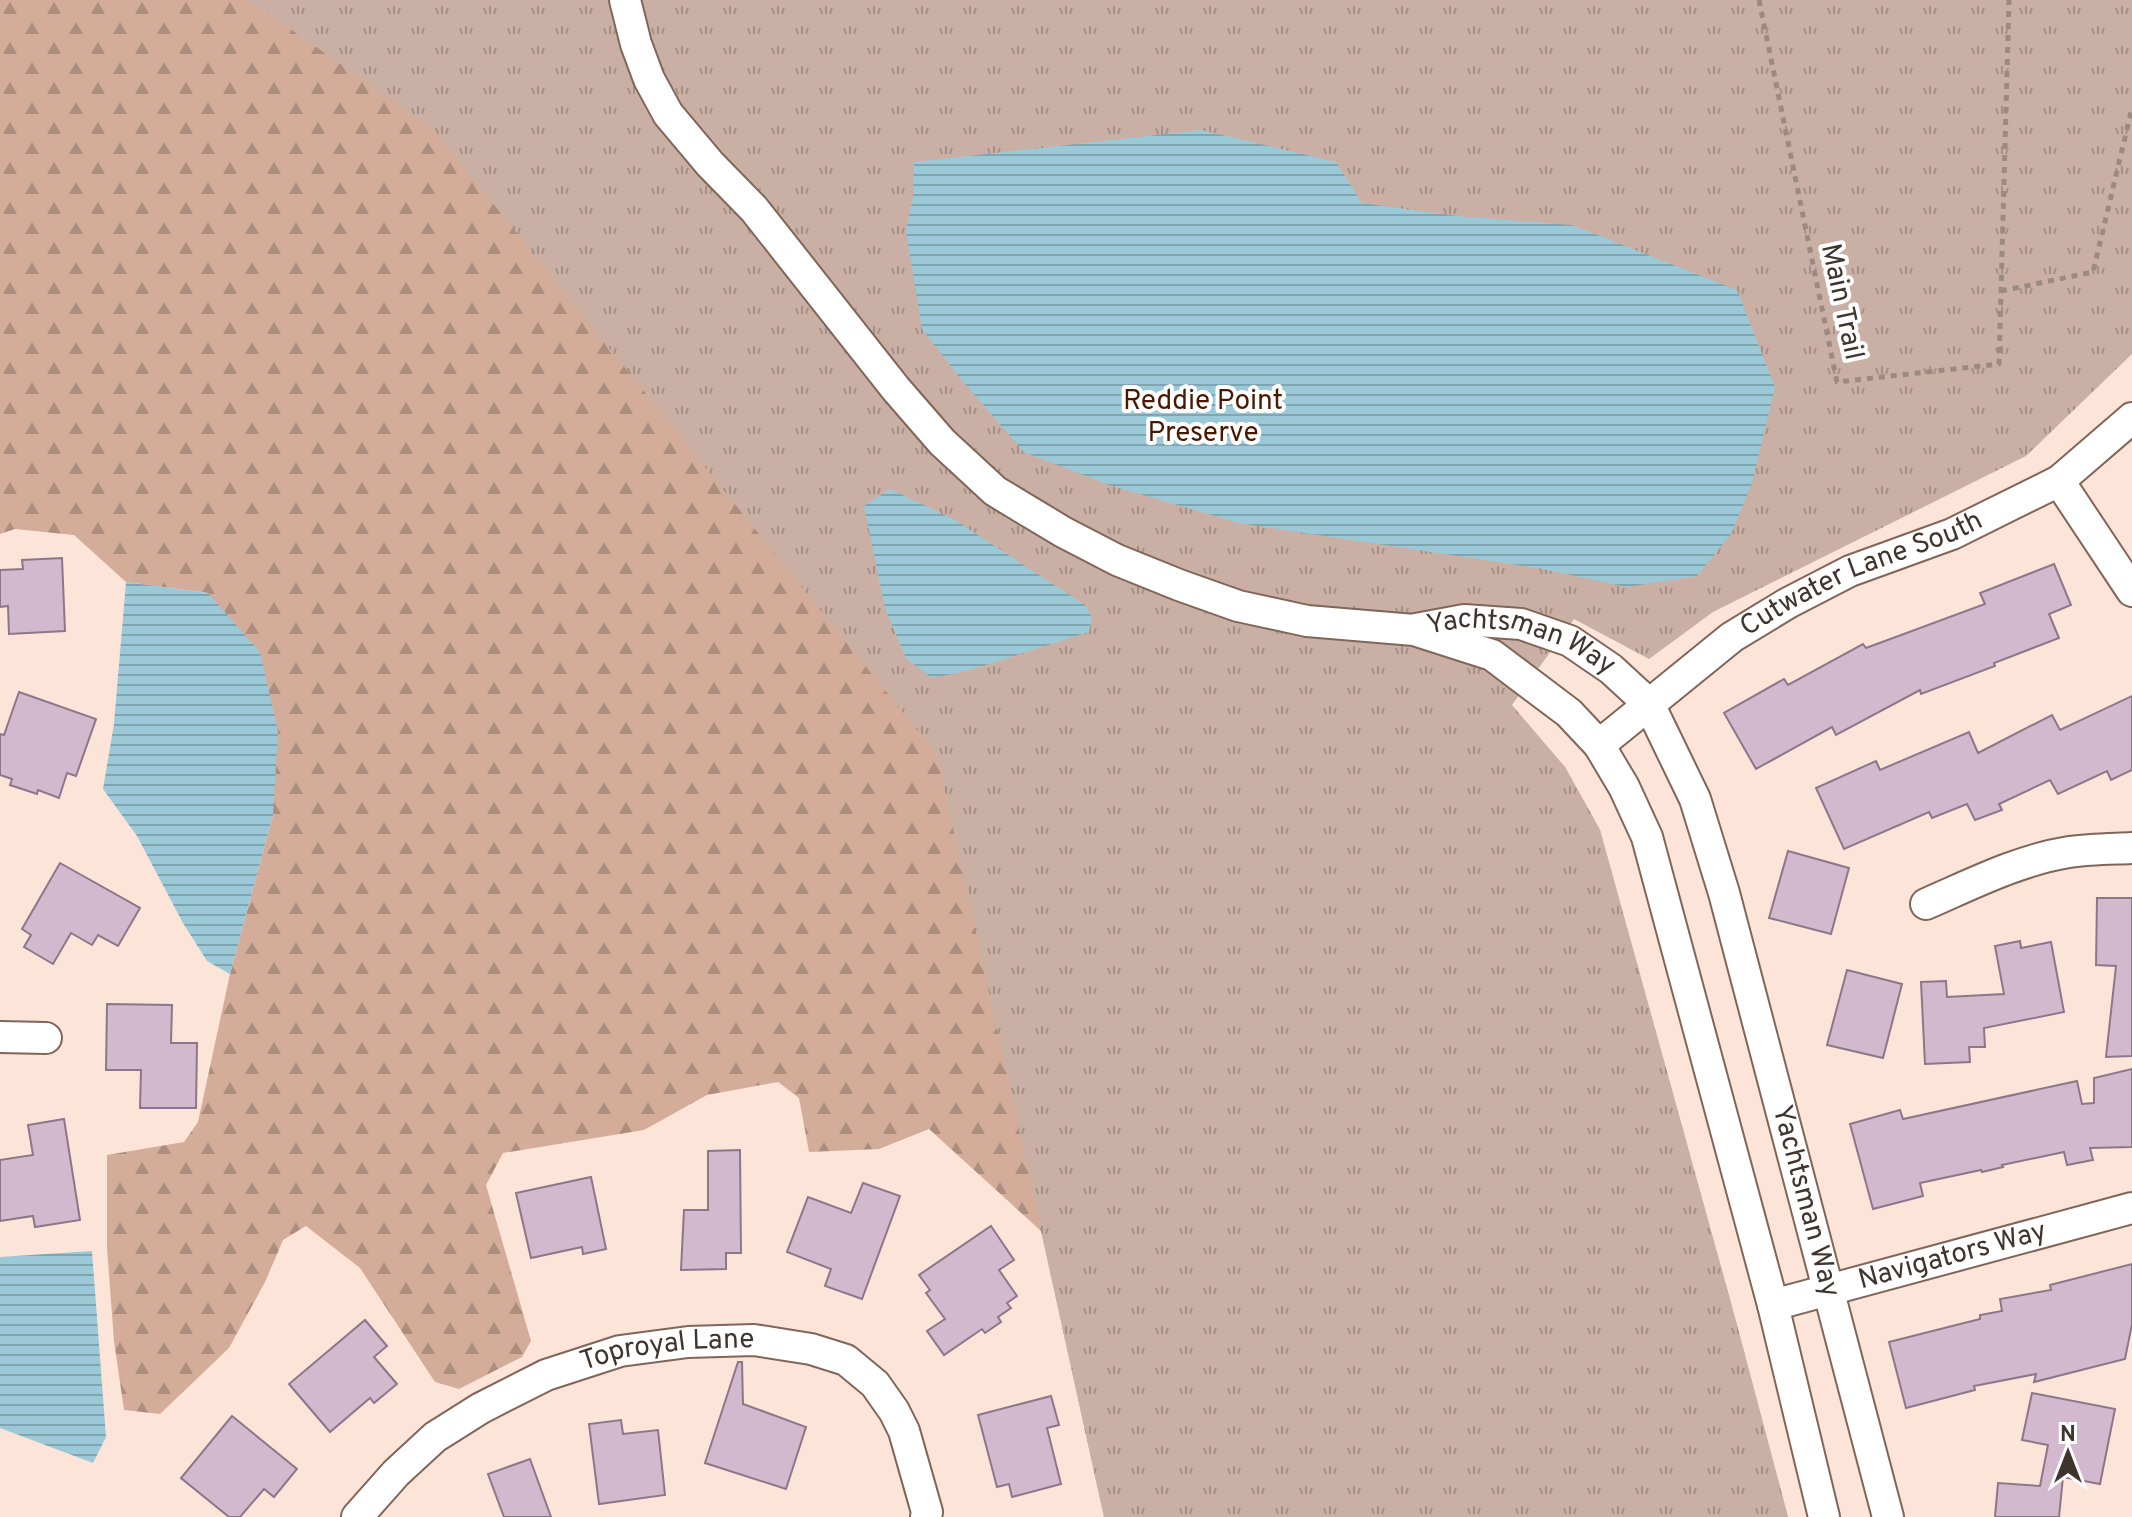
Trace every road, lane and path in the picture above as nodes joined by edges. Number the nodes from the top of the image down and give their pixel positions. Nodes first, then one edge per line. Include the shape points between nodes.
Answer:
1 (625, 0) edge
2 (1759, 0) edge
3 (2009, 0) edge
4 (2132, 108) edge
5 (2001, 291) junction
6 (2132, 418) edge
7 (2059, 481) junction
8 (2132, 591) edge
9 (1414, 630) junction
10 (1649, 704) junction
11 (1599, 745) junction
12 (2132, 848) edge
13 (1926, 904) dead end
14 (0, 1037) edge
15 (46, 1038) dead end
16 (2132, 1208) edge
17 (1827, 1290) junction
18 (1773, 1305) junction
19 (357, 1517) edge
20 (926, 1517) edge
21 (1824, 1517) edge
22 (1888, 1517) edge

1 - 9 street via 649,79 668,114 754,209 914,410 995,491 1117,560 1238,606 1307,621
2 - 5 path, Main Trail via 1837,382 1999,364
3 - 5 path, Main Trail
4 - 5 path via 2093,272
6 - 7 street, Cutwater Lane South
7 - 8 street
7 - 10 street, Cutwater Lane South via 1952,534 1850,571 1788,603 1732,637
9 - 10 street, Yachtsman Way via 1464,620 1521,624 1570,641
9 - 11 street, Yachtsman Way via 1492,655 1569,713
10 - 11 street, Cutwater Lane South
10 - 17 street, Yachtsman Way via 1695,799 1720,880
11 - 18 street, Yachtsman Way via 1647,837
12 - 13 street via 2042,858
14 - 15 street
16 - 17 street, Navigators Way
17 - 18 street, Navigators Way
17 - 22 street, Yachtsman Way
18 - 21 street, Yachtsman Way
19 - 20 street, Toproyal Lane via 435,1437 546,1375 620,1351 754,1340 846,1360 875,1384 904,1431

